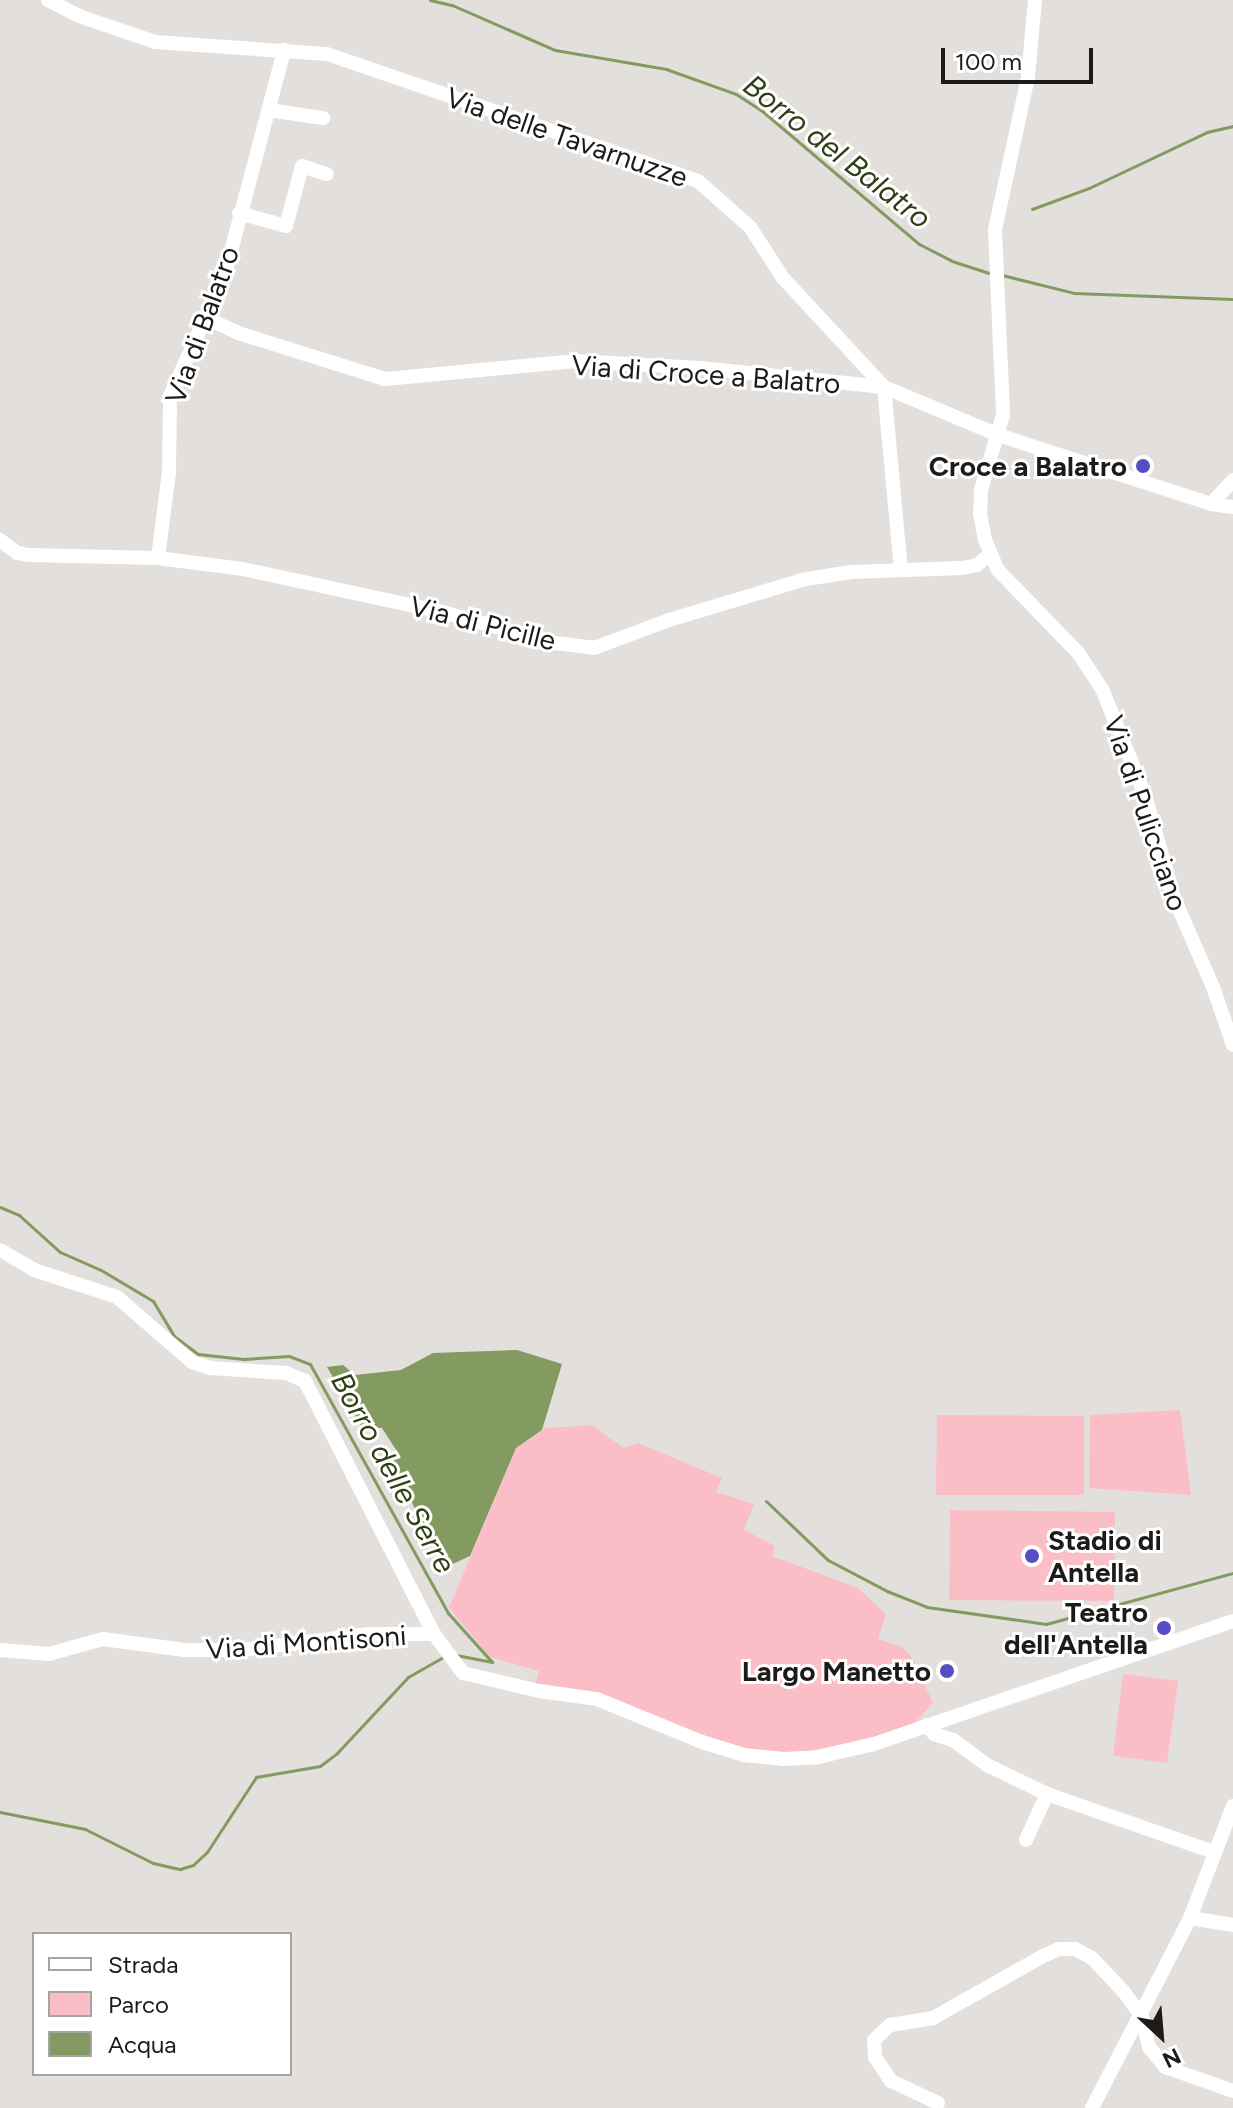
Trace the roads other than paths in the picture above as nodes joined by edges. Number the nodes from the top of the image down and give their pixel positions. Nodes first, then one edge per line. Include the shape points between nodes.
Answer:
1 (48, 0) edge
2 (1035, 0) edge
3 (284, 50) junction
4 (268, 110) junction
5 (323, 118) dead end
6 (327, 174) dead end
7 (239, 213) junction
8 (204, 317) junction
9 (884, 387) junction
10 (998, 435) junction
11 (1233, 480) edge
12 (1211, 504) junction
13 (1233, 507) edge
14 (0, 540) edge
15 (989, 555) junction
16 (158, 558) junction
17 (962, 568) junction
18 (901, 569) junction
19 (1002, 575) junction
20 (1233, 1045) edge
21 (0, 1250) edge
22 (1233, 1621) edge
23 (434, 1634) junction
24 (0, 1650) edge
25 (927, 1725) junction
26 (1047, 1794) junction
27 (1233, 1806) edge
28 (1228, 1831) edge
29 (1026, 1840) dead end
30 (1214, 1852) junction
31 (1190, 1918) junction
32 (1233, 1925) edge
33 (1142, 2017) junction
34 (1233, 2091) edge
35 (938, 2103) dead end
36 (1092, 2108) edge

1 - 3 street, Via delle Tavarnuzze via 155,42
2 - 10 street, Via di Pulicciano via 1028,77 995,230 1003,415
3 - 4 street, Via di Balatro
3 - 9 street, Via delle Tavarnuzze via 327,54 698,181 750,227 792,288
4 - 5 street
4 - 7 street, Via di Balatro
6 - 7 street via 302,166 286,226
7 - 8 street, Via di Balatro via 225,274
8 - 9 street, Via di Croce a Balatro via 238,333 385,379 576,361
8 - 16 street, Via di Balatro via 170,396 169,472
9 - 10 street, Via delle Tavarnuzze
9 - 18 street
10 - 12 street, Via delle Tavarnuzze
10 - 15 street, Via di Pulicciano via 980,499
11 - 12 street
12 - 13 street, Via delle Tavarnuzze
14 - 16 street, Via di Picille via 28,555
15 - 17 street, Via di Picille
15 - 19 street, Via di Pulicciano
16 - 18 street, Via di Picille via 315,583 594,648 806,579
17 - 18 street, Via di Picille
17 - 19 street, Via di Picille
19 - 20 street, Via di Pulicciano via 1079,654 1102,689 1138,775 1177,907
21 - 23 street via 34,1270 117,1297 192,1362 286,1373 305,1381
22 - 25 street, Via di Montisoni
23 - 24 street, Via di Montisoni via 369,1634 242,1650 184,1650 103,1639 49,1654
23 - 25 street, Via di Montisoni via 463,1673 597,1699 744,1755 818,1757
25 - 26 street via 987,1765
26 - 29 street
26 - 30 street
27 - 28 street
28 - 30 street
30 - 31 street
31 - 32 street
31 - 33 street
33 - 34 street via 1149,2047 1165,2067
33 - 35 street via 1092,1958 1075,1949 1059,1949 933,2018 890,2025 874,2040 875,2057 891,2081
33 - 36 street

